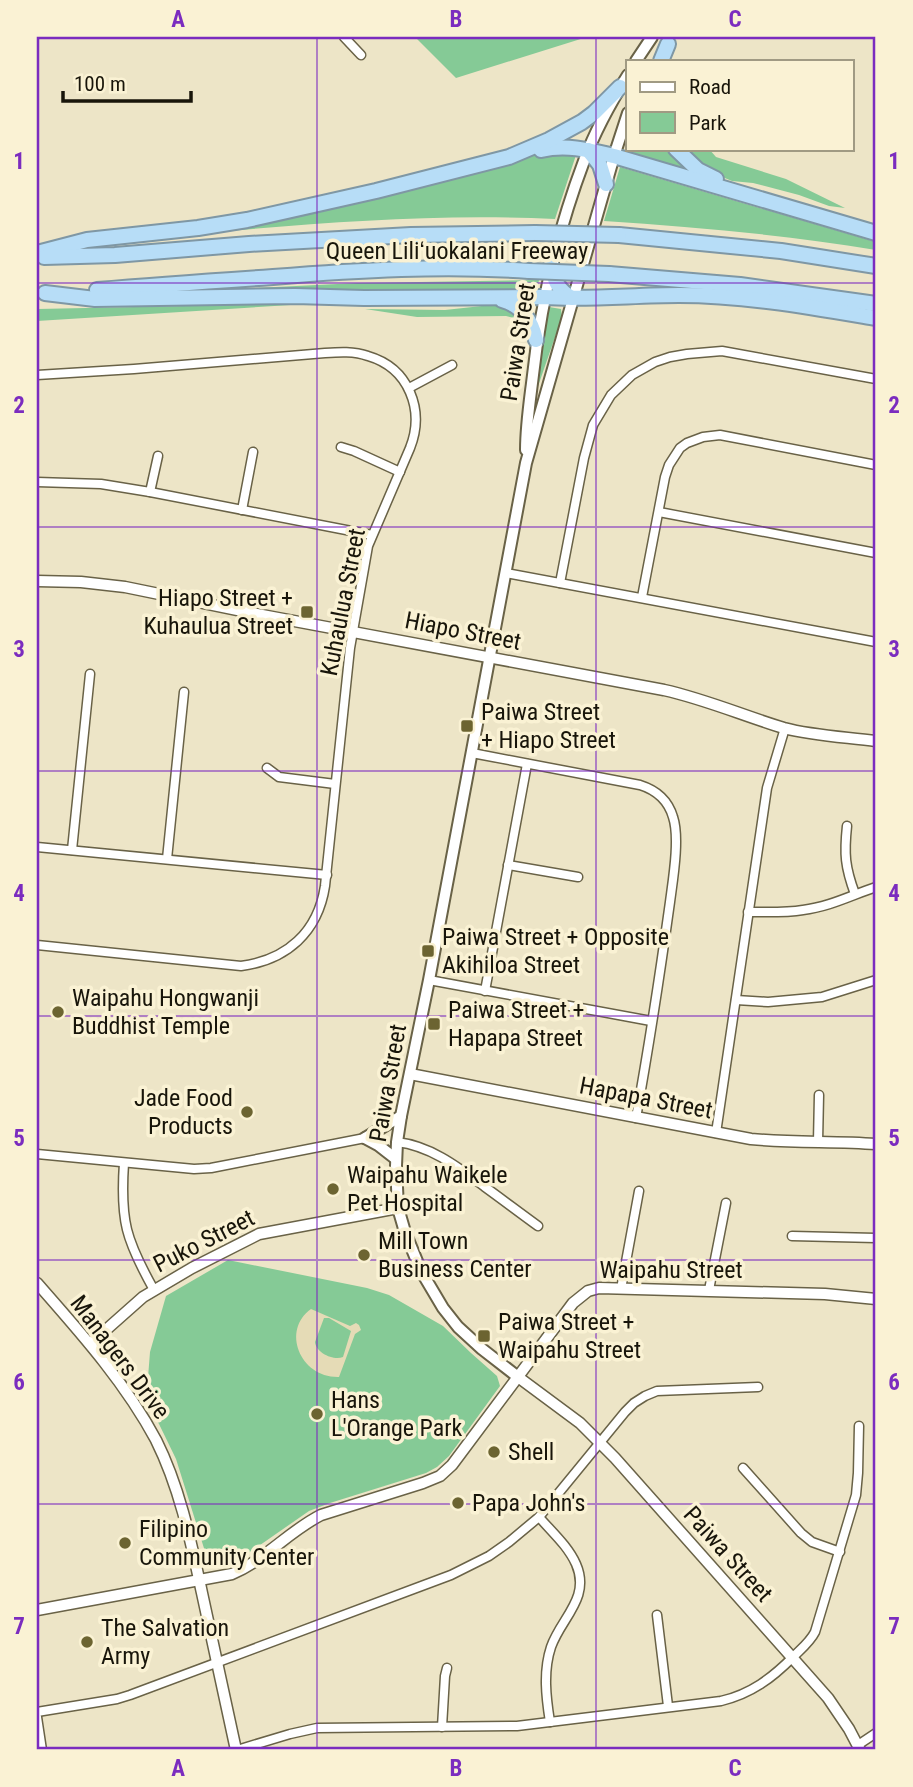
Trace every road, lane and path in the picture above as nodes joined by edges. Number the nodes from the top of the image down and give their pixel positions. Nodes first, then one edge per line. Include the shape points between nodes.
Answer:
1 (344, 37) edge
2 (652, 37) edge
3 (671, 41) edge
4 (360, 55) dead end
5 (637, 60) edge
6 (659, 60) edge
7 (624, 81) edge
8 (626, 119) edge
9 (588, 150) junction
10 (677, 150) edge
11 (614, 156) junction
12 (509, 158) junction
13 (606, 184) junction
14 (734, 191) junction
15 (876, 233) edge
16 (37, 255) edge
17 (551, 266) junction
18 (876, 266) edge
19 (41, 294) edge
20 (544, 297) junction
21 (498, 299) junction
22 (573, 299) junction
23 (876, 304) edge
24 (876, 318) edge
25 (537, 340) junction
26 (452, 365) dead end
27 (37, 375) edge
28 (876, 379) edge
29 (410, 388) junction
30 (341, 447) dead end
31 (253, 452) dead end
32 (158, 456) dead end
33 (526, 463) junction
34 (876, 466) edge
35 (400, 472) junction
36 (37, 482) edge
37 (150, 492) junction
38 (242, 510) junction
39 (659, 512) junction
40 (372, 536) junction
41 (876, 553) edge
42 (506, 573) junction
43 (37, 581) edge
44 (560, 583) junction
45 (642, 597) junction
46 (352, 631) junction
47 (876, 642) edge
48 (490, 657) junction
49 (90, 674) dead end
50 (184, 692) dead end
51 (785, 728) junction
52 (876, 741) edge
53 (472, 753) junction
54 (527, 764) junction
55 (267, 768) dead end
56 (335, 784) junction
57 (847, 825) dead end
58 (37, 847) edge
59 (72, 850) junction
60 (167, 859) junction
61 (509, 865) junction
62 (327, 875) junction
63 (578, 877) dead end
64 (876, 887) edge
65 (855, 894) junction
66 (748, 912) junction
67 (37, 945) edge
68 (429, 980) junction
69 (876, 980) edge
70 (485, 991) junction
71 (736, 1000) junction
72 (651, 1021) junction
73 (410, 1074) junction
74 (819, 1095) dead end
75 (401, 1116) junction
76 (636, 1118) junction
77 (716, 1133) junction
78 (365, 1138) junction
79 (397, 1142) junction
80 (818, 1142) junction
81 (876, 1144) edge
82 (37, 1154) edge
83 (396, 1159) junction
84 (124, 1163) junction
85 (639, 1191) dead end
86 (726, 1203) dead end
87 (398, 1208) junction
88 (538, 1226) dead end
89 (792, 1236) dead end
90 (876, 1238) edge
91 (37, 1283) edge
92 (621, 1289) junction
93 (154, 1290) junction
94 (709, 1290) junction
95 (876, 1299) edge
96 (90, 1344) junction
97 (518, 1377) junction
98 (758, 1387) dead end
99 (859, 1426) dead end
100 (600, 1442) junction
101 (743, 1468) dead end
102 (539, 1517) junction
103 (840, 1552) junction
104 (199, 1581) junction
105 (37, 1610) edge
106 (657, 1615) dead end
107 (793, 1658) junction
108 (217, 1662) junction
109 (447, 1668) dead end
110 (668, 1706) junction
111 (37, 1712) edge
112 (37, 1717) edge
113 (550, 1722) junction
114 (442, 1727) junction
115 (876, 1734) edge
116 (859, 1748) edge
117 (42, 1750) edge
118 (236, 1750) edge

1 - 4 street
2 - 5 main road
3 - 6 highway
7 - 9 main road, Paiwa Street
7 - 12 highway via 582,122
8 - 11 main road, Paiwa Street
9 - 11 highway
9 - 12 highway via 551,147
9 - 13 highway via 600,165
9 - 17 main road, Paiwa Street
10 - 14 highway via 698,170
11 - 13 main road, Paiwa Street
11 - 14 highway
12 - 16 highway via 247,220 87,240
13 - 22 main road, Paiwa Street
14 - 15 highway
16 - 18 highway, Queen Liliʻuokalani Freeway, bridge via 535,233 619,235 781,251
17 - 20 main road, Paiwa Street
17 - 22 highway via 559,290
19 - 21 highway via 95,299
19 - 23 highway, Queen Liliʻuokalani Freeway, bridge via 340,272 496,269 740,285
20 - 21 highway
20 - 22 highway
20 - 25 main road, Paiwa Street
21 - 25 highway via 523,313
22 - 24 highway via 722,297
22 - 33 main road, Paiwa Street
25 - 33 main road, Paiwa Street
26 - 29 street
27 - 29 street via 343,352 380,360
28 - 44 street via 722,351 670,357 632,375 611,395 593,425
29 - 35 street, Kuhaulua Street via 416,429
30 - 35 street
31 - 38 street
32 - 37 street
33 - 42 main road, Paiwa Street
34 - 39 street via 712,435 687,443 674,456
35 - 40 street, Kuhaulua Street
36 - 37 street via 101,484
37 - 38 street
38 - 40 street
39 - 41 street
39 - 45 street
40 - 46 street, Kuhaulua Street
42 - 44 street
42 - 48 main road, Paiwa Street
43 - 46 street, Hiapo Street via 125,587
44 - 45 street
45 - 47 street
46 - 48 street, Hiapo Street
46 - 56 street, Kuhaulua Street
48 - 51 street, Hiapo Street via 683,694
48 - 53 main road, Paiwa Street
49 - 59 street
50 - 60 street
51 - 52 street, Hiapo Street
51 - 66 street via 767,788
53 - 54 street
53 - 68 main road, Paiwa Street
54 - 61 street
54 - 72 street via 640,785 660,795 670,809 675,825 673,879
55 - 56 street via 279,777
56 - 62 street, Kuhaulua Street
57 - 65 street via 844,850
58 - 59 street
59 - 60 street
60 - 62 street
61 - 63 street
61 - 70 street
62 - 67 street, Kuhaulua Street via 322,904 310,927 293,946 263,962 241,966
64 - 65 street
65 - 66 street via 806,910
66 - 71 street
68 - 70 street
68 - 73 main road, Paiwa Street
69 - 71 street via 822,997
70 - 72 street
71 - 77 street
72 - 76 street
73 - 75 main road, Paiwa Street
73 - 76 street, Hapapa Street
74 - 80 street
75 - 78 main road
75 - 79 main road, Paiwa Street
76 - 77 street, Hapapa Street
77 - 80 street, Hapapa Street
78 - 83 main road
78 - 84 street via 211,1168
79 - 83 main road, Paiwa Street
79 - 88 street via 441,1156
80 - 81 street, Hapapa Street
82 - 84 street
83 - 87 main road, Paiwa Street
84 - 93 street via 126,1229 134,1255
85 - 92 street
86 - 94 street
87 - 93 street, Puko Street via 259,1234
87 - 97 main road, Paiwa Street via 413,1254 443,1308 469,1337
89 - 90 street
91 - 96 street, Managers Drive
92 - 94 street, Waipahu Street
92 - 97 street, Waipahu Street via 599,1288 583,1294
93 - 96 street, Puko Street
94 - 95 street, Waipahu Street
96 - 104 street, Managers Drive via 156,1442 176,1488
97 - 100 street, Paiwa Street
97 - 104 street, Waipahu Street via 440,1476 321,1515 245,1569
98 - 100 street via 657,1391 634,1403
99 - 103 street via 856,1495
100 - 102 street
100 - 107 street, Paiwa Street
101 - 103 street via 802,1534
102 - 108 street via 471,1566
102 - 113 street via 572,1555 581,1583 548,1659
103 - 107 street via 815,1632
104 - 105 street, Waipahu Street
104 - 108 street, Managers Drive
106 - 110 street
107 - 110 street via 740,1696
107 - 116 street, Paiwa Street via 834,1706
108 - 111 street via 117,1699
108 - 118 street, Managers Drive
109 - 114 street
110 - 113 street
112 - 117 street
113 - 114 street
114 - 118 street via 317,1728
115 - 116 street

